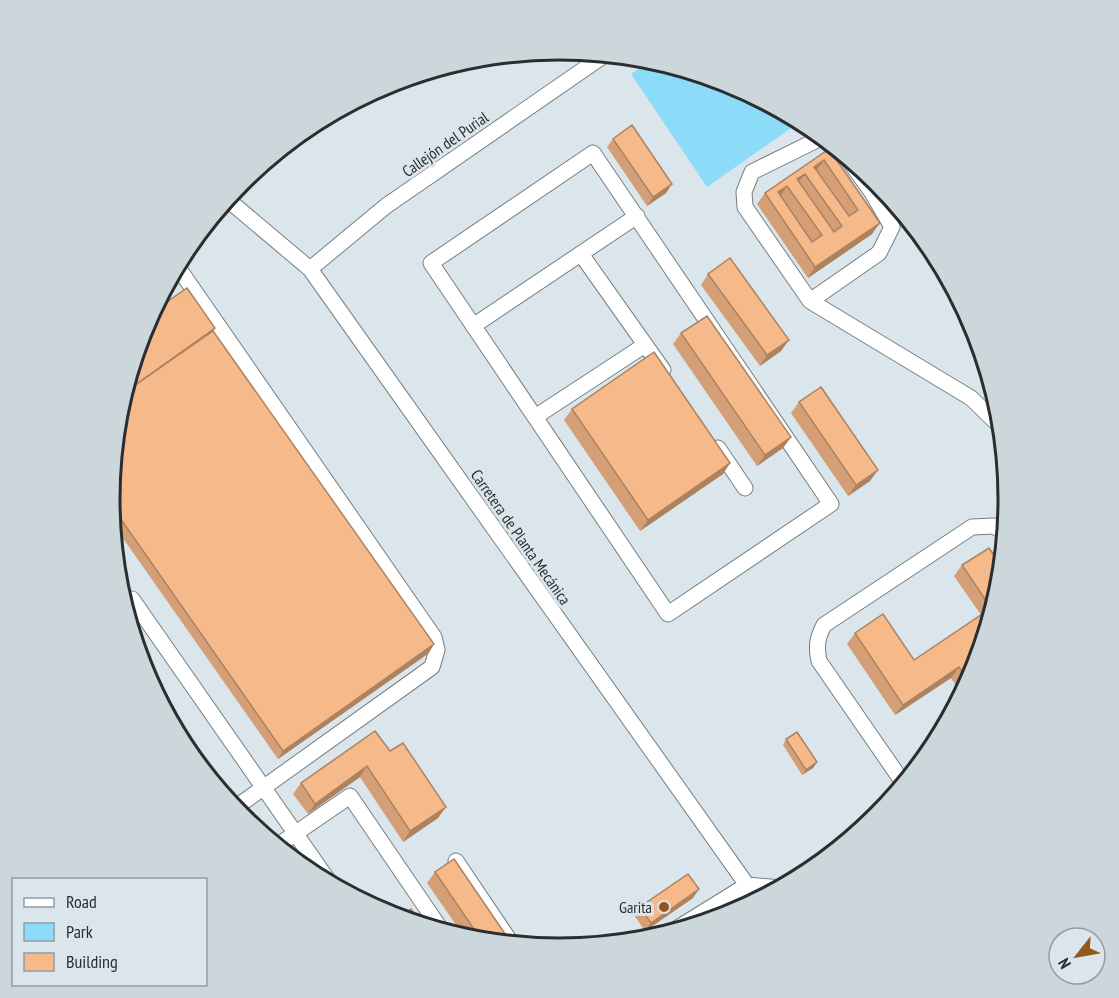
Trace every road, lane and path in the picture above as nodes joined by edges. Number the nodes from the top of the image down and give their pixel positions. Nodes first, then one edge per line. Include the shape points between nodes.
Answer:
1 (595, 62) edge
2 (814, 142) edge
3 (881, 201) edge
4 (234, 205) edge
5 (637, 216) junction
6 (581, 254) junction
7 (310, 269) junction
8 (183, 274) edge
9 (810, 301) junction
10 (473, 326) junction
11 (645, 345) junction
12 (672, 383) edge
13 (535, 417) junction
14 (991, 417) edge
15 (712, 440) edge
16 (745, 488) dead end
17 (998, 528) edge
18 (132, 598) dead end
19 (899, 777) edge
20 (263, 788) junction
21 (243, 802) edge
22 (295, 834) junction
23 (285, 841) edge
24 (456, 861) edge
25 (317, 864) edge
26 (747, 885) junction
27 (765, 887) edge
28 (751, 894) edge
29 (697, 916) edge
30 (434, 920) edge
31 (505, 934) edge

1 - 7 street, Callejón del Purial via 387,206
2 - 9 street via 752,172 744,192 745,207
3 - 9 street via 892,227 879,254
4 - 7 street, Carretera de Planta Mecánica
5 - 6 street
5 - 10 street via 593,153 431,263
5 - 13 street via 831,504 668,614
6 - 10 street
6 - 11 street
7 - 26 street, Carretera de Planta Mecánica
8 - 20 street via 434,637 438,650 432,667 343,722
9 - 14 street via 971,398
10 - 13 street
11 - 12 street
11 - 13 street
15 - 16 street
17 - 19 street via 983,524 959,534 824,625 819,635 819,661
18 - 20 street
20 - 21 street
20 - 22 street
22 - 23 street
22 - 25 street
22 - 30 street via 350,796
24 - 31 street
26 - 27 street
26 - 28 street, Carretera de Planta Mecánica
26 - 29 street

